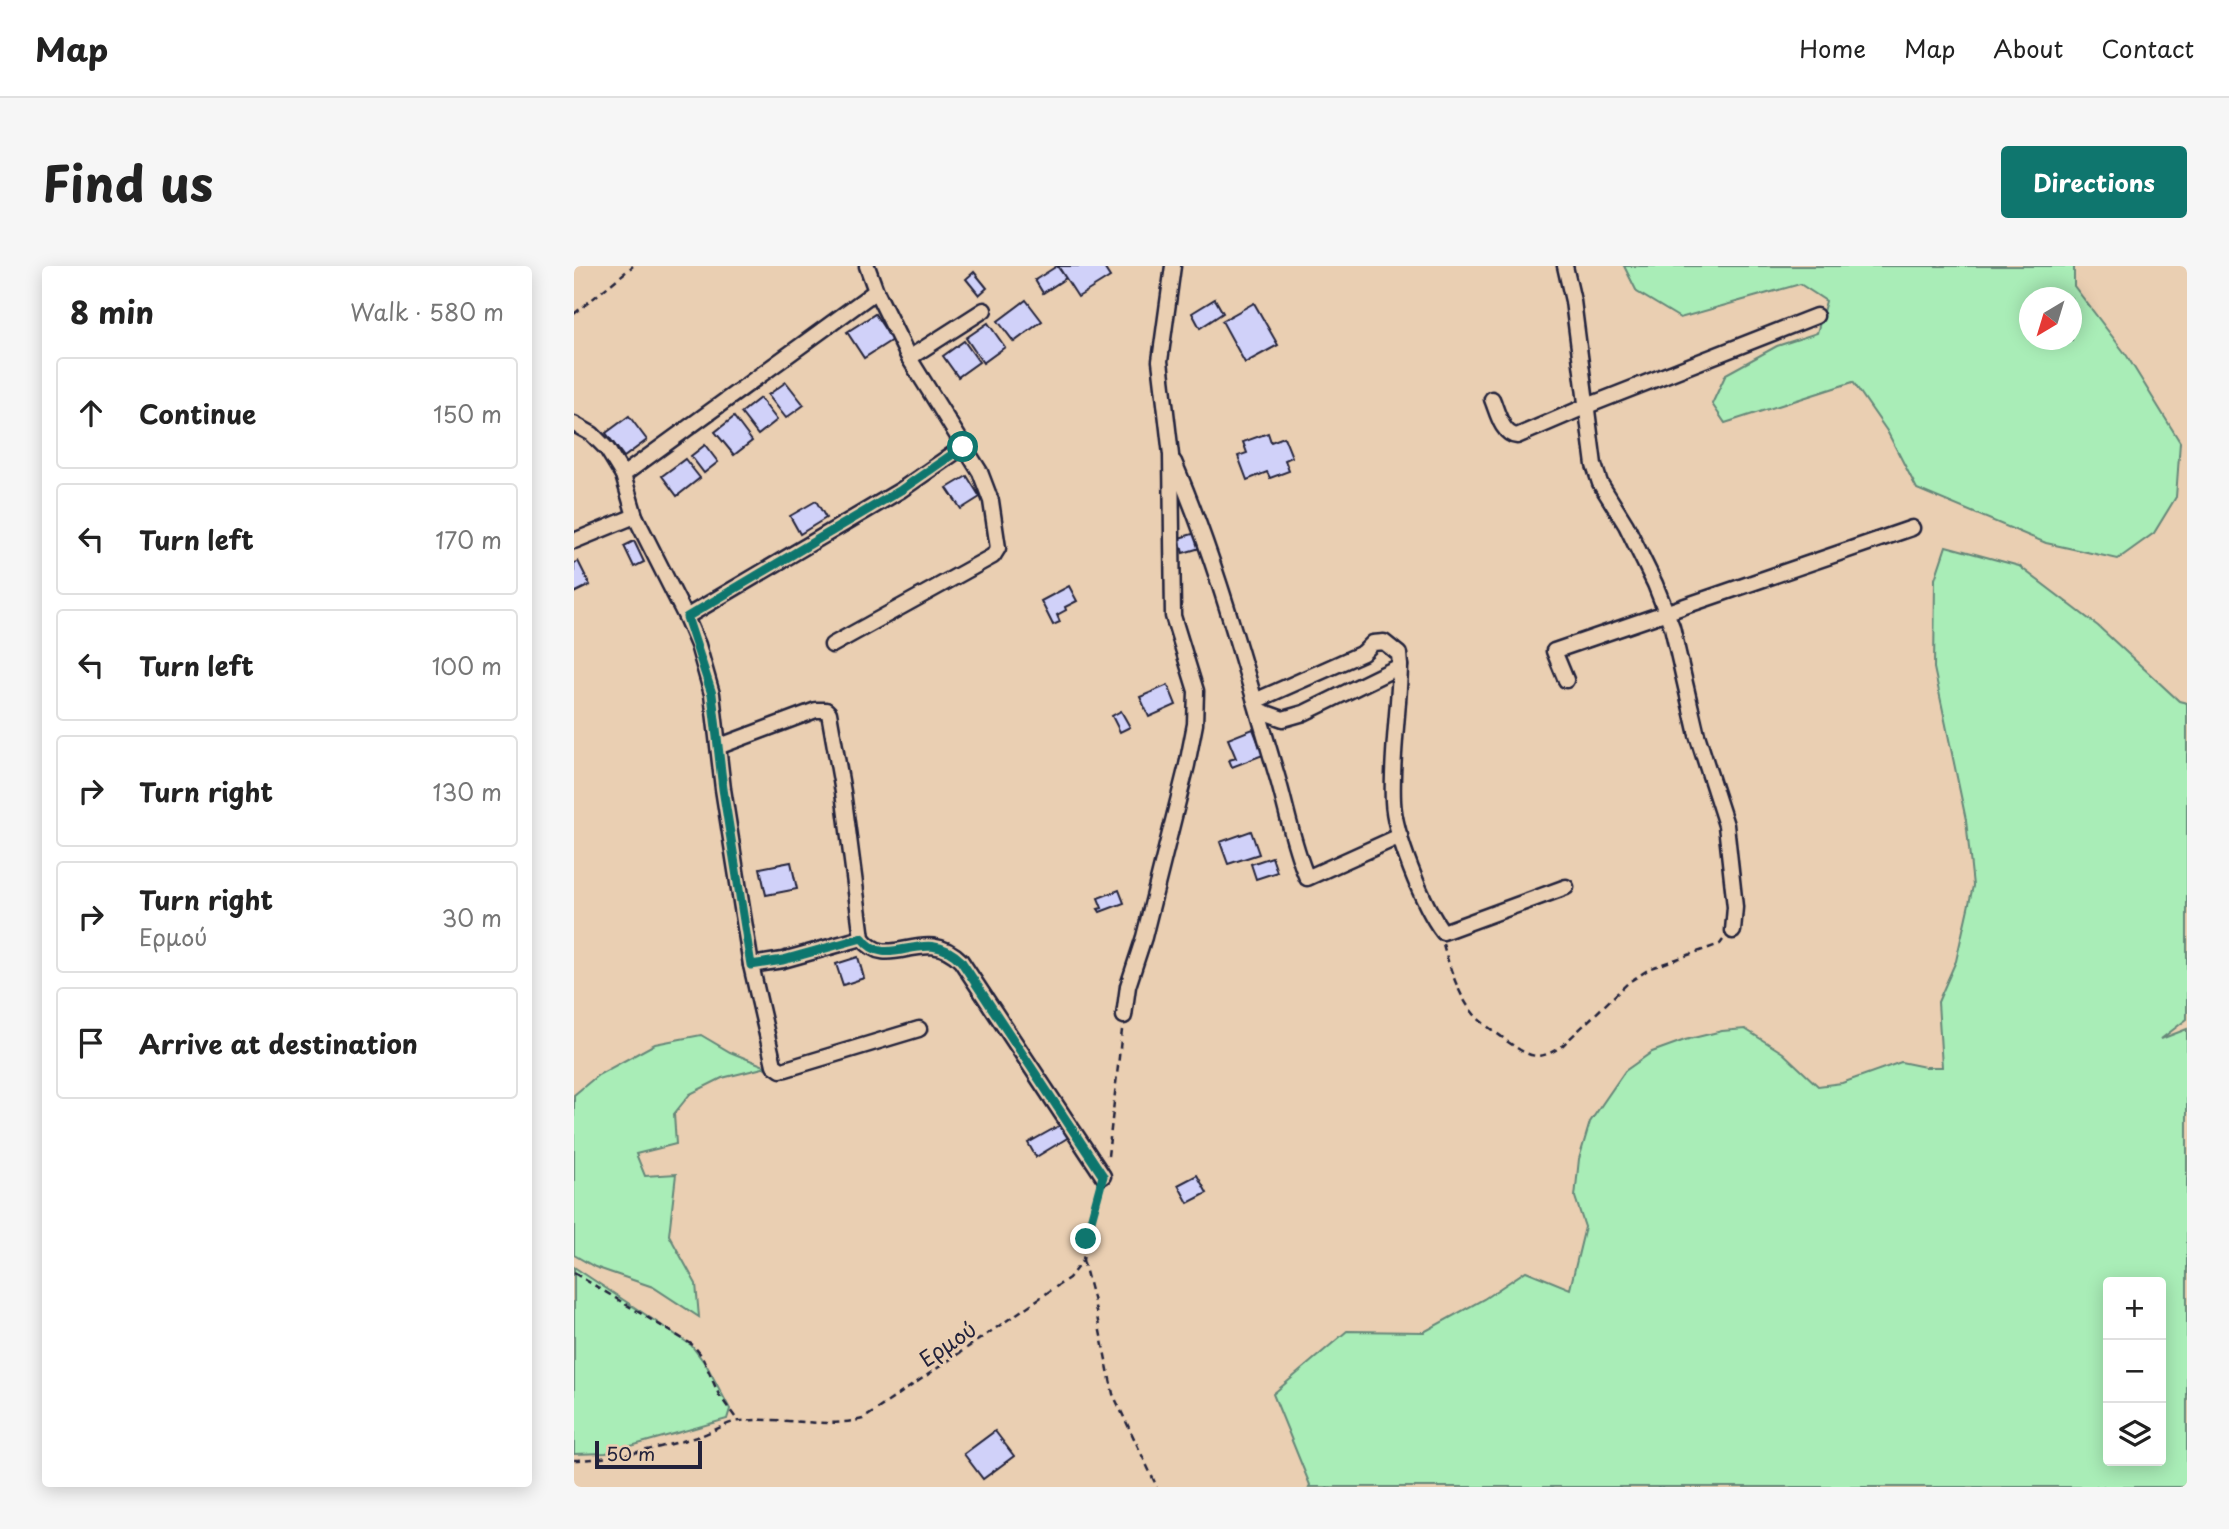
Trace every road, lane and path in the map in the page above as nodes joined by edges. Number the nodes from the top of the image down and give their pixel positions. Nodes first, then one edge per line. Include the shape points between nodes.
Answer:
1 (633, 266) edge
2 (867, 266) edge
3 (1565, 266) edge
4 (1171, 268) edge
5 (876, 291) junction
6 (984, 310) dead end
7 (574, 314) edge
8 (1816, 316) dead end
9 (909, 358) junction
10 (1492, 399) dead end
11 (1587, 406) junction
12 (574, 424) edge
13 (963, 447) junction
14 (1171, 455) junction
15 (623, 475) junction
16 (635, 516) junction
17 (1912, 527) dead end
18 (574, 541) edge
19 (1667, 612) junction
20 (687, 617) junction
21 (832, 645) dead end
22 (1400, 666) junction
23 (1566, 680) dead end
24 (1256, 706) junction
25 (720, 746) junction
26 (1401, 836) junction
27 (1566, 887) dead end
28 (1733, 931) joint
29 (1443, 932) junction
30 (862, 938) junction
31 (751, 965) junction
32 (1124, 1016) joint
33 (919, 1029) dead end
34 (1103, 1176) junction
35 (1083, 1260) junction
36 (574, 1273) edge
37 (737, 1421) junction
38 (574, 1460) edge
39 (1157, 1487) edge

1 - 7 path
2 - 5 street
3 - 11 street
4 - 14 street via 1160,361
5 - 9 street
5 - 15 street
6 - 9 street
8 - 11 street
9 - 13 street
10 - 11 street via 1506,431 1517,436
11 - 19 street via 1600,483 1626,525
12 - 15 street via 592,433
13 - 20 street via 901,490
13 - 21 street via 991,501 997,551
14 - 24 street via 1227,602
14 - 32 street via 1173,616 1196,691 1195,724
15 - 16 street
16 - 18 street
16 - 20 street
17 - 19 street
19 - 23 street via 1554,651
19 - 28 street via 1697,735 1726,825 1735,907
20 - 25 street via 712,694
22 - 24 street via 1283,719
22 - 24 street via 1399,654 1384,642 1373,643 1363,653
22 - 26 street via 1393,801
24 - 26 street via 1295,852 1307,878
25 - 30 street via 816,710 829,713
25 - 31 street
26 - 29 street via 1422,894
27 - 29 street
28 - 29 path via 1720,944 1651,968 1629,982 1562,1046 1538,1057 1527,1055 1479,1021 1451,969
30 - 31 street
30 - 34 street via 868,946 886,953 928,945 952,952
31 - 33 street via 777,1068
32 - 34 path
34 - 35 path
35 - 37 path, Ερμού via 1069,1278 863,1419 824,1425
35 - 39 path via 1113,1394
36 - 37 path via 693,1345
37 - 38 path, Ερμού via 687,1440 601,1459

